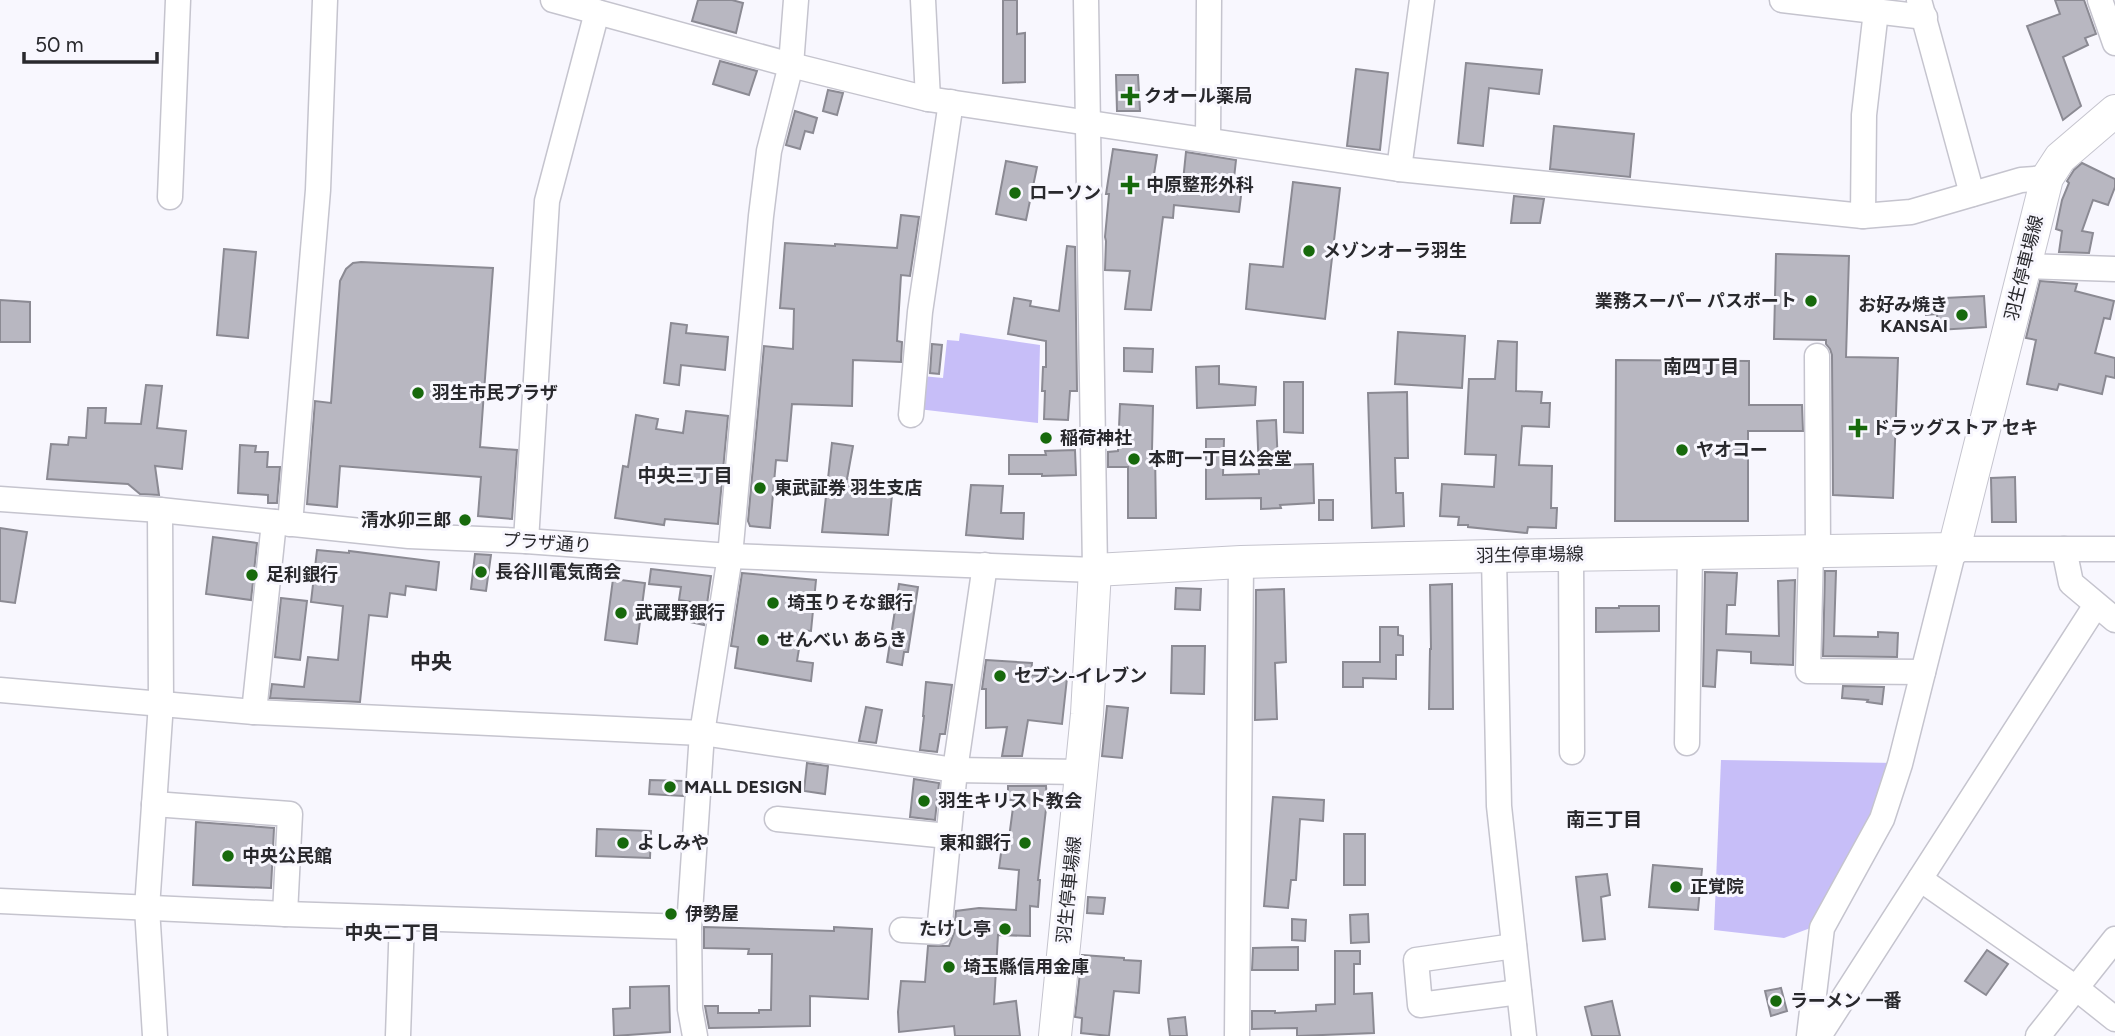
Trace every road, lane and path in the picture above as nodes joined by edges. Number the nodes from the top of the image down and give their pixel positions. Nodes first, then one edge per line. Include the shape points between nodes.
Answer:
1 (178, 0) edge
2 (324, 0) edge
3 (553, 0) edge
4 (796, 0) edge
5 (923, 0) edge
6 (1086, 0) edge
7 (1209, 0) edge
8 (1422, 0) edge
9 (1782, 0) edge
10 (1790, 0) edge
11 (2100, 0) edge
12 (1922, 8) edge
13 (1875, 11) junction
14 (597, 12) junction
15 (2115, 43) edge
16 (791, 65) junction
17 (939, 100) junction
18 (2115, 111) edge
19 (1088, 123) junction
20 (1208, 140) junction
21 (1399, 169) junction
22 (2047, 178) junction
23 (1972, 194) junction
24 (170, 197) dead end
25 (1863, 216) junction
26 (2024, 266) junction
27 (2115, 269) edge
28 (1817, 356) dead end
29 (911, 415) dead end
30 (0, 499) edge
31 (160, 510) junction
32 (282, 523) junction
33 (526, 541) junction
34 (1954, 549) junction
35 (2064, 549) junction
36 (2115, 549) edge
37 (1814, 551) junction
38 (1690, 553) junction
39 (1571, 554) junction
40 (730, 556) junction
41 (1494, 556) junction
42 (1241, 562) junction
43 (985, 565) junction
44 (1095, 570) junction
45 (2105, 613) edge
46 (1923, 672) junction
47 (0, 690) edge
48 (161, 703) junction
49 (254, 712) junction
50 (702, 733) junction
51 (1687, 743) dead end
52 (1572, 752) dead end
53 (955, 770) junction
54 (1081, 772) junction
55 (154, 804) junction
56 (777, 819) dead end
57 (948, 836) junction
58 (1920, 879) junction
59 (0, 901) edge
60 (146, 908) junction
61 (285, 914) junction
62 (402, 918) junction
63 (689, 927) junction
64 (902, 930) dead end
65 (2115, 939) edge
66 (1514, 946) junction
67 (2076, 988) junction
68 (1519, 992) junction
69 (2115, 1019) edge
70 (155, 1036) edge
71 (398, 1036) edge
72 (695, 1036) edge
73 (1055, 1036) edge
74 (1237, 1036) edge
75 (1524, 1036) edge
76 (1809, 1036) edge
77 (1819, 1036) edge
78 (2038, 1036) edge

1 - 24 street
2 - 32 street via 318,190
3 - 14 street
4 - 16 street
5 - 17 street
6 - 19 street
7 - 20 street
8 - 21 street
9 - 10 street
10 - 13 street
11 - 15 street
12 - 13 street
12 - 23 street
13 - 25 street via 1864,115
14 - 16 street
14 - 33 street via 547,201
16 - 17 street
16 - 40 street via 769,151
17 - 19 street
17 - 29 street
18 - 22 main road, 羽生停車場線 via 2060,158
19 - 20 street
19 - 44 street
20 - 21 street
21 - 25 street
22 - 23 street
22 - 26 main road, 羽生停車場線
23 - 25 street via 1911,212
26 - 27 street
26 - 34 main road, 羽生停車場線
28 - 37 street
30 - 31 street, プラザ通り
31 - 32 street, プラザ通り
31 - 48 street
32 - 33 street, プラザ通り via 409,536
32 - 49 street
33 - 40 street, プラザ通り
34 - 35 street
34 - 37 main road, 羽生停車場線
34 - 46 street
35 - 36 street
35 - 45 street via 2071,583
37 - 38 main road, 羽生停車場線
37 - 46 street via 1808,671
38 - 39 main road, 羽生停車場線
38 - 51 street
39 - 41 main road, 羽生停車場線
39 - 52 street
40 - 43 street, プラザ通り
40 - 50 street
41 - 42 main road, 羽生停車場線
41 - 66 street via 1499,806
42 - 44 main road, 羽生停車場線
42 - 74 street
43 - 44 street, プラザ通り
43 - 53 street
44 - 54 main road, 羽生停車場線
45 - 58 street
46 - 76 street via 1882,819 1822,928
47 - 48 street
48 - 49 street
48 - 55 street
49 - 50 street
50 - 53 street
50 - 63 street
53 - 54 street
53 - 57 street
54 - 73 main road, 羽生停車場線
55 - 60 street
55 - 61 street via 290,814
56 - 57 street
57 - 64 street via 939,932
58 - 67 street
58 - 77 street
59 - 60 street
60 - 61 street
60 - 70 street
61 - 62 street
62 - 63 street
62 - 71 street
63 - 72 street via 690,1009
65 - 67 street
66 - 68 street
66 - 68 street via 1416,960 1420,1004
67 - 69 street
67 - 78 street
68 - 75 street

